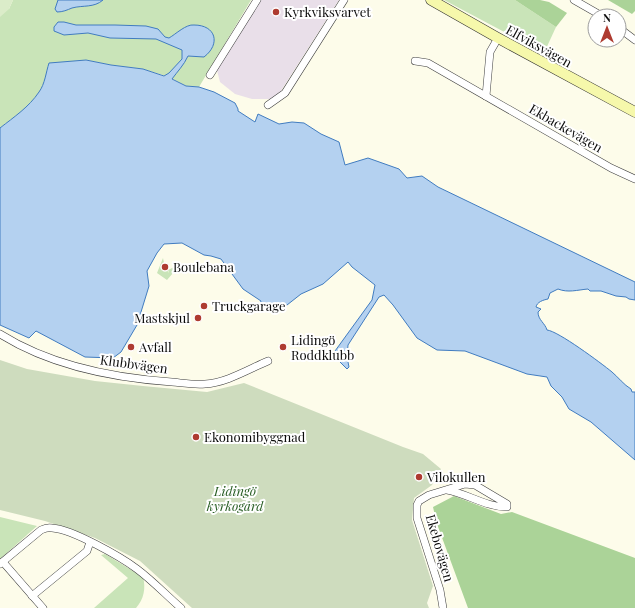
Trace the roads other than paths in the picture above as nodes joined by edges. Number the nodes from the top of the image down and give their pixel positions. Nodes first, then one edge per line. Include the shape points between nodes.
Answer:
1 (257, 0) edge
2 (344, 0) edge
3 (431, 0) edge
4 (574, 0) edge
5 (588, 8) edge
6 (498, 38) junction
7 (415, 61) dead end
8 (210, 75) dead end
9 (486, 96) junction
10 (268, 104) dead end
11 (635, 112) edge
12 (635, 180) edge
13 (0, 334) edge
14 (268, 361) dead end
15 (447, 490) junction
16 (90, 542) junction
17 (1, 563) edge
18 (32, 596) junction
19 (43, 608) edge
20 (181, 608) edge
21 (443, 608) edge

1 - 8 street
2 - 10 street via 285,93
3 - 6 street, Elfviksvägen
4 - 5 street
6 - 9 street via 490,52
6 - 11 street, Elfviksvägen
7 - 9 street, Ekbackevägen via 428,63
9 - 12 street, Ekbackevägen
13 - 14 street, Klubbvägen via 44,356 73,366 149,381 206,384 228,379
15 - 15 street, Ekebovägen via 460,492 497,507 507,507 507,504 475,485 465,484
15 - 21 street, Ekebovägen via 419,501 417,518 440,590
16 - 17 street via 53,528 45,528
16 - 18 street via 87,551
16 - 20 street via 138,570
17 - 18 street
18 - 19 street

